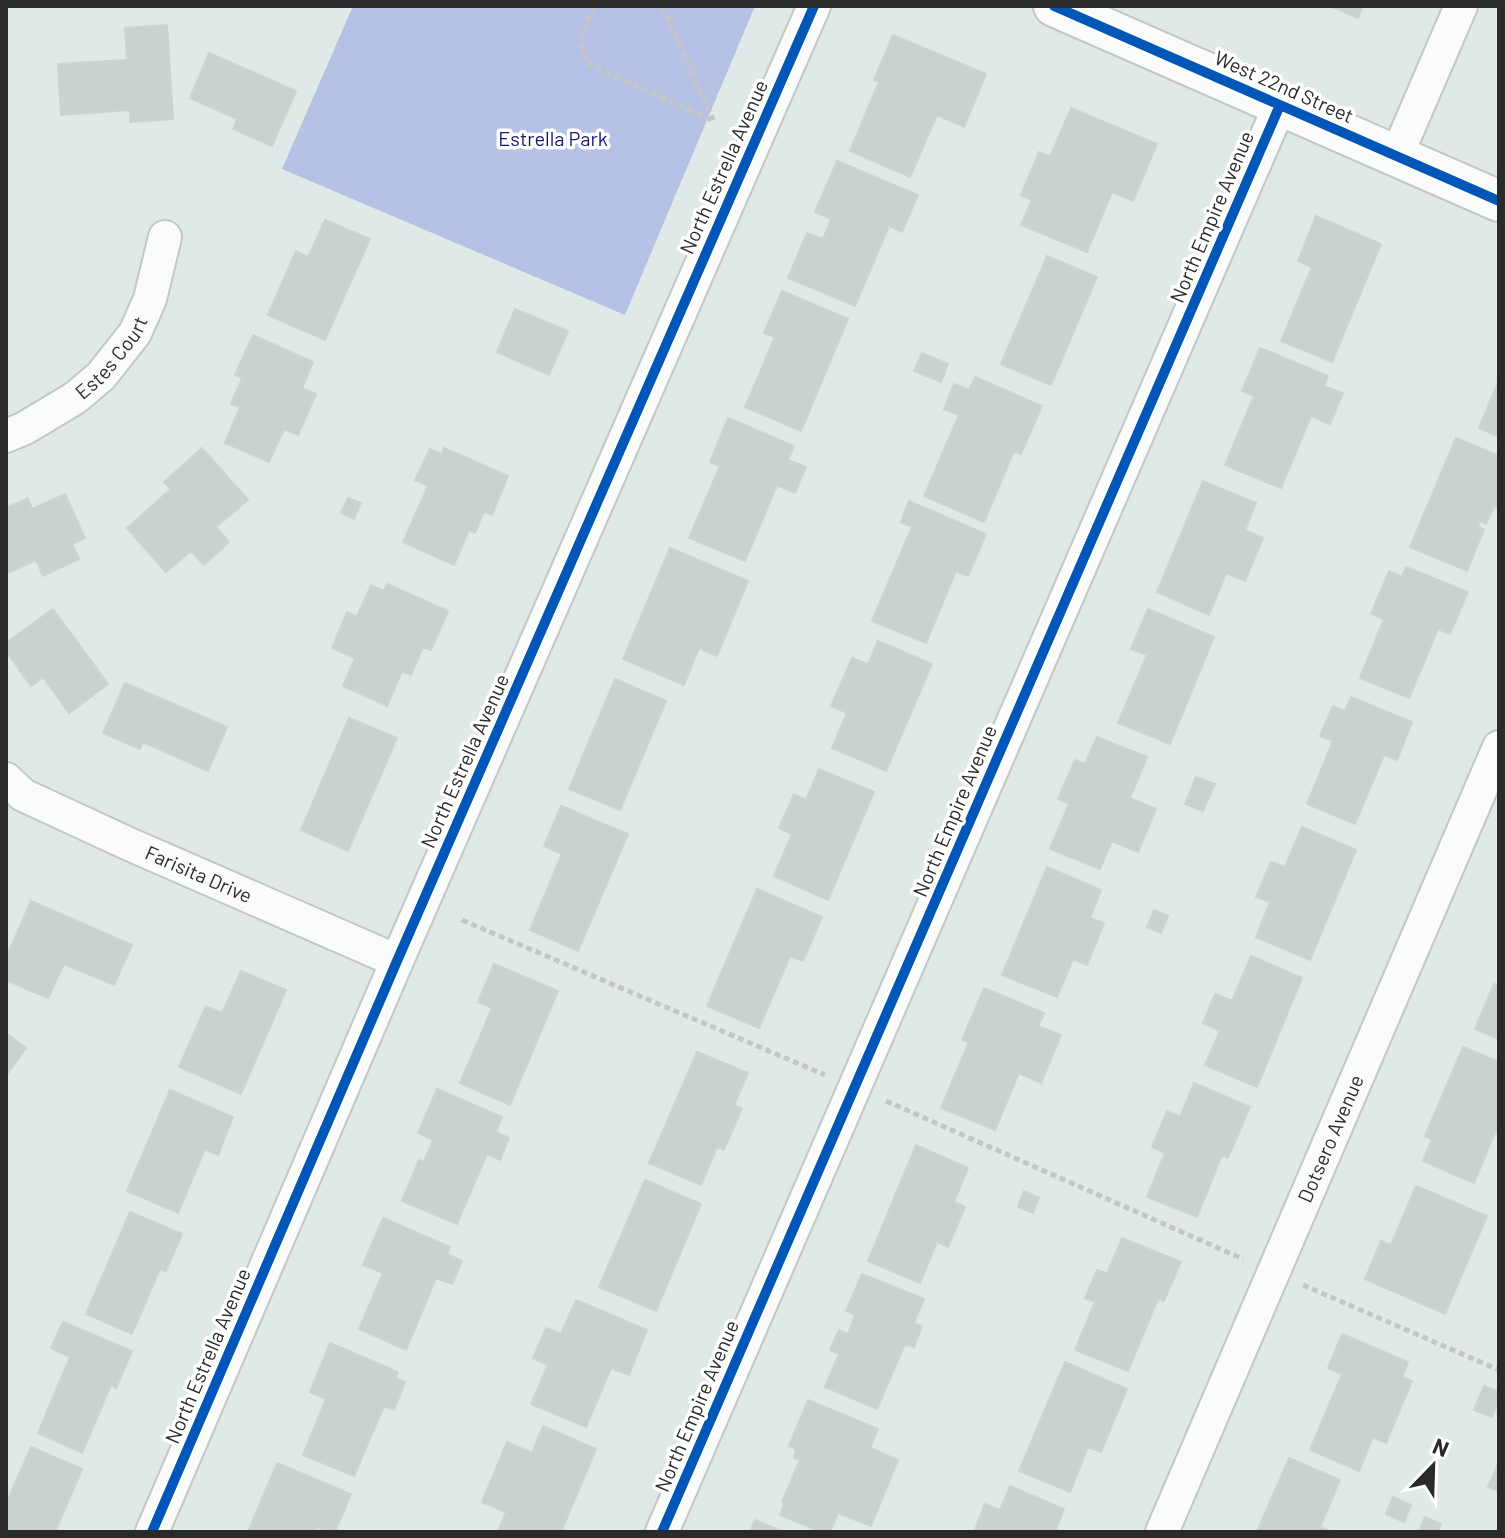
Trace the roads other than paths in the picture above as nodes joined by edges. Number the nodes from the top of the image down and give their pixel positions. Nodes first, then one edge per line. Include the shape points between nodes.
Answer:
1 (814, 6) edge
2 (1054, 6) edge
3 (1461, 6) edge
4 (1280, 105) junction
5 (1396, 157) junction
6 (1499, 201) edge
7 (165, 237) dead end
8 (6, 436) edge
9 (1499, 747) edge
10 (12, 798) edge
11 (397, 961) junction
12 (152, 1532) edge
13 (662, 1532) edge
14 (1162, 1532) edge

1 - 11 street, North Estrella Avenue
2 - 4 street, West 22nd Street
3 - 5 street
4 - 5 street, West 22nd Street
4 - 13 street, North Empire Avenue
5 - 6 street, West 22nd Street
7 - 8 street, Estes Court via 150,299 135,333 101,376 75,398
9 - 14 street, Dotsero Avenue
10 - 11 street, Farisita Drive
11 - 12 street, North Estrella Avenue

